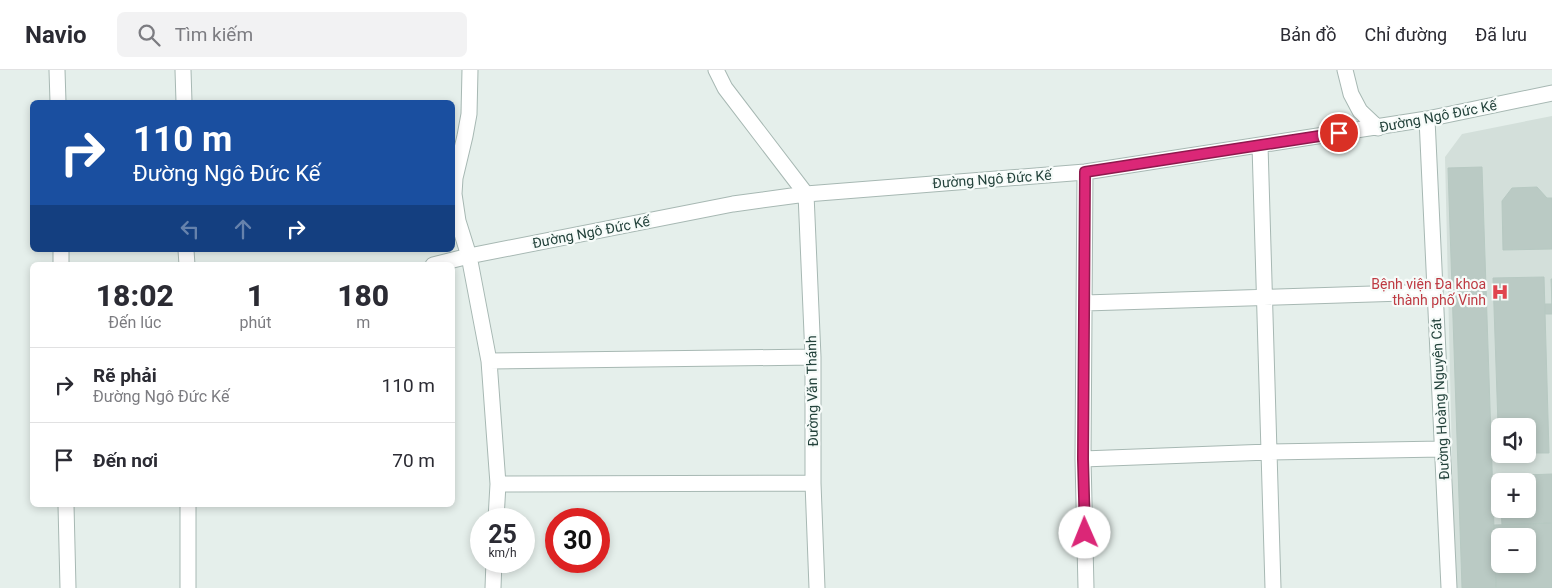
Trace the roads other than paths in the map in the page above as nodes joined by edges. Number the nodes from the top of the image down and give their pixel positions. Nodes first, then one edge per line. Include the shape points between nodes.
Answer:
1 (57, 70) edge
2 (183, 70) edge
3 (470, 70) edge
4 (716, 70) edge
5 (1345, 70) edge
6 (1552, 93) edge
7 (58, 100) edge
8 (184, 100) edge
9 (1427, 120) junction
10 (1378, 128) junction
11 (1260, 145) junction
12 (1085, 172) junction
13 (455, 178) edge
14 (806, 194) junction
15 (455, 201) edge
16 (469, 256) junction
17 (445, 262) edge
18 (1435, 292) junction
19 (1264, 298) junction
20 (1085, 303) junction
21 (813, 357) junction
22 (489, 361) junction
23 (1442, 449) junction
24 (1269, 452) junction
25 (1083, 459) junction
26 (813, 483) junction
27 (498, 484) junction
28 (66, 507) edge
29 (188, 507) edge
30 (497, 508) edge
31 (494, 573) edge
32 (68, 588) edge
33 (188, 588) edge
34 (493, 588) edge
35 (817, 588) edge
36 (1086, 588) edge
37 (1273, 588) edge
38 (1448, 588) edge

1 - 7 street
2 - 8 street
3 - 13 street via 469,114
4 - 14 street via 725,88
5 - 10 street via 1351,94 1360,111
6 - 9 street, Đường Ngô Đức Kế
9 - 10 street, Đường Ngô Đức Kế
9 - 18 street, Đường Hoàng Nguyên Cát
10 - 11 street, Đường Ngô Đức Kế
11 - 12 street, Đường Ngô Đức Kế
11 - 19 street
12 - 14 street, Đường Ngô Đức Kế
12 - 20 street
14 - 16 street, Đường Ngô Đức Kế via 733,204
14 - 21 street, Đường Văn Thánh
15 - 16 street
16 - 17 street, Đường Ngô Đức Kế
16 - 22 street
18 - 19 street
18 - 23 street, Đường Hoàng Nguyên Cát
19 - 20 street
19 - 24 street
20 - 25 street
21 - 22 street
21 - 26 street, Đường Văn Thánh
22 - 27 street
23 - 24 street
23 - 38 street, Đường Hoàng Nguyên Cát
24 - 25 street
24 - 37 street
25 - 36 street
26 - 27 street
26 - 35 street, Đường Văn Thánh
27 - 30 street
28 - 32 street
29 - 33 street
31 - 34 street

